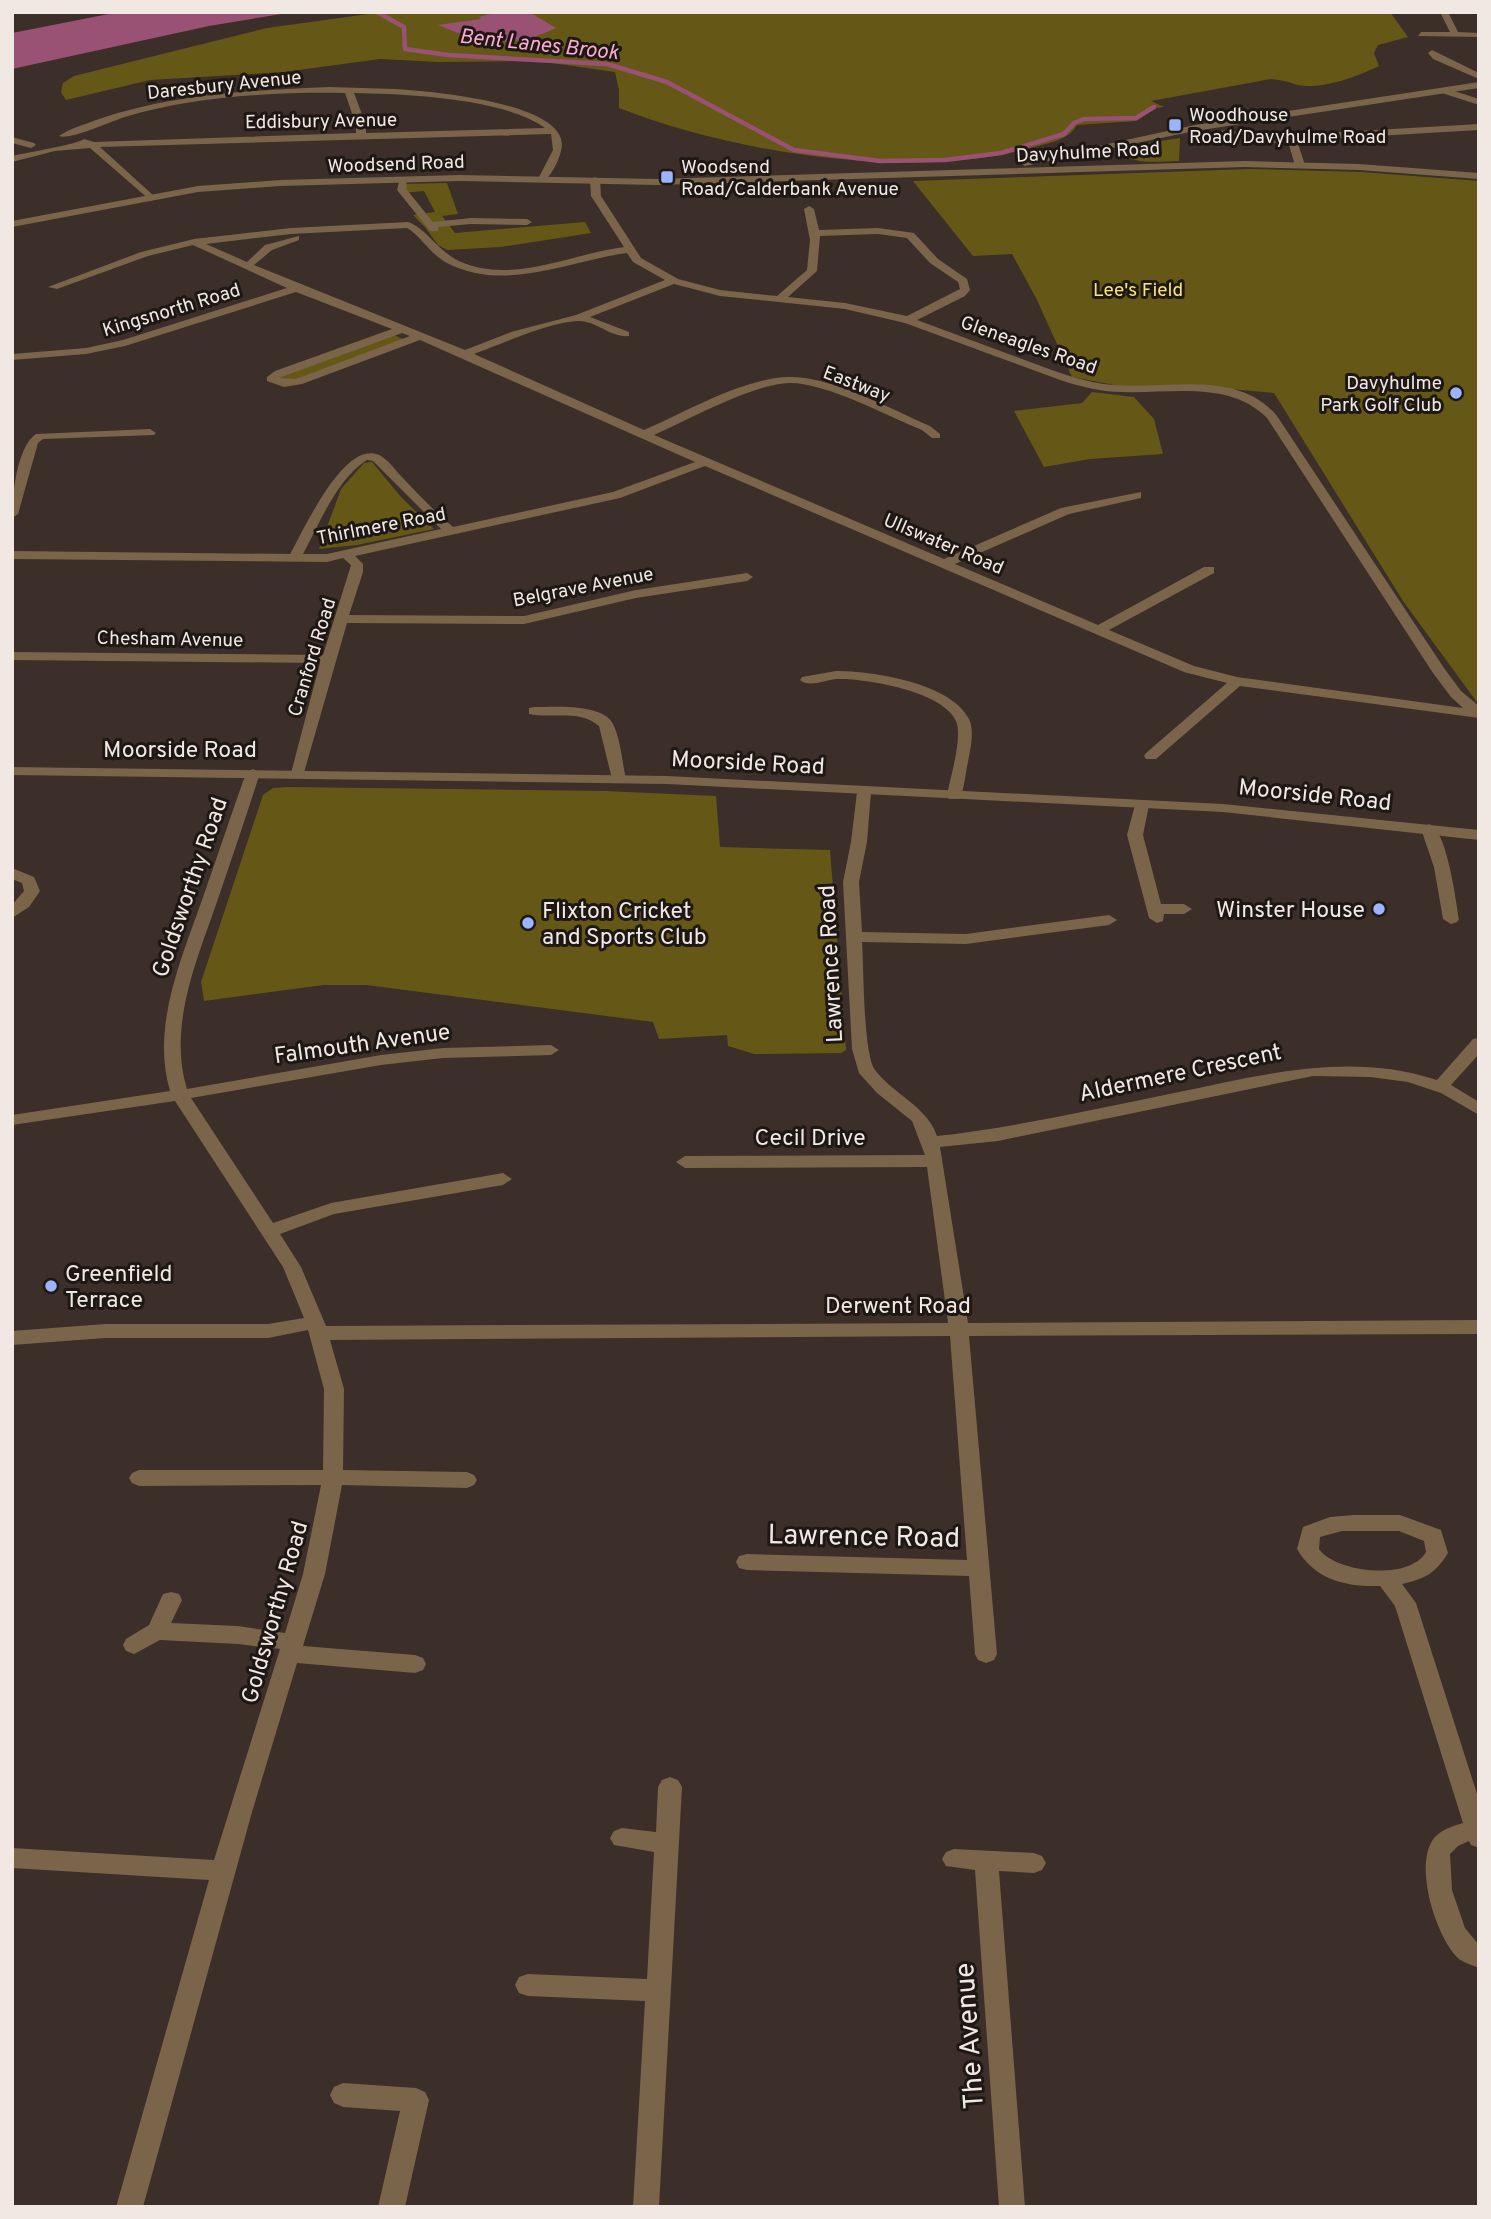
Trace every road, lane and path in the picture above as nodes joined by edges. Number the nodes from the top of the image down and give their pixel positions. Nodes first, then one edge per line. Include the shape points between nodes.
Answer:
1 (1444, 12) edge
2 (1421, 34) dead end
3 (1455, 34) junction
4 (1479, 35) edge
5 (1432, 53) dead end
6 (1479, 76) edge
7 (1479, 85) edge
8 (349, 91) junction
9 (1445, 92) junction
10 (1479, 102) edge
11 (1479, 127) edge
12 (552, 131) junction
13 (1203, 135) dead end
14 (64, 136) junction
15 (361, 136) junction
16 (12, 140) edge
17 (1293, 143) junction
18 (90, 144) junction
19 (1108, 145) junction
20 (29, 150) junction
21 (12, 159) edge
22 (1300, 165) junction
23 (1115, 167) junction
24 (978, 174) junction
25 (783, 176) joint
26 (1479, 176) edge
27 (543, 179) junction
28 (403, 180) junction
29 (595, 180) junction
30 (151, 198) junction
31 (809, 209) dead end
32 (527, 222) dead end
33 (12, 224) edge
34 (357, 227) junction
35 (813, 233) junction
36 (194, 242) junction
37 (632, 249) junction
38 (249, 266) junction
39 (674, 281) junction
40 (53, 287) dead end
41 (296, 288) junction
42 (781, 298) junction
43 (580, 317) junction
44 (908, 320) junction
45 (401, 330) junction
46 (625, 334) dead end
47 (419, 337) junction
48 (465, 354) junction
49 (12, 357) edge
50 (150, 433) dead end
51 (645, 434) junction
52 (936, 436) dead end
53 (369, 439) dead end
54 (369, 456) junction
55 (705, 462) junction
56 (1137, 495) dead end
57 (12, 514) edge
58 (452, 531) junction
59 (12, 555) edge
60 (347, 555) junction
61 (294, 558) junction
62 (944, 564) junction
63 (1209, 570) dead end
64 (747, 577) dead end
65 (342, 619) junction
66 (1099, 630) junction
67 (12, 656) edge
68 (328, 659) junction
69 (807, 680) dead end
70 (1237, 681) junction
71 (534, 711) dead end
72 (1477, 712) edge
73 (1151, 756) dead end
74 (12, 771) edge
75 (253, 773) junction
76 (298, 773) junction
77 (618, 779) junction
78 (864, 792) junction
79 (954, 796) junction
80 (1142, 805) junction
81 (1429, 829) junction
82 (1479, 835) edge
83 (12, 873) edge
84 (1184, 909) dead end
85 (12, 913) edge
86 (1451, 919) dead end
87 (1109, 920) dead end
88 (852, 937) junction
89 (1479, 1044) edge
90 (551, 1050) dead end
91 (1441, 1086) junction
92 (180, 1095) junction
93 (1479, 1110) edge
94 (12, 1120) edge
95 (932, 1152) junction
96 (685, 1162) dead end
97 (503, 1180) dead end
98 (268, 1231) junction
99 (316, 1327) junction
100 (1479, 1327) edge
101 (959, 1329) junction
102 (12, 1338) edge
103 (333, 1477) junction
104 (139, 1478) dead end
105 (467, 1480) dead end
106 (747, 1562) dead end
107 (979, 1568) junction
108 (1385, 1578) junction
109 (171, 1600) dead end
110 (158, 1631) junction
111 (134, 1645) dead end
112 (290, 1648) junction
113 (986, 1654) dead end
114 (415, 1664) dead end
115 (670, 1787) dead end
116 (1478, 1832) edge
117 (622, 1838) dead end
118 (666, 1843) junction
119 (12, 1858) edge
120 (954, 1859) dead end
121 (986, 1861) junction
122 (1034, 1863) dead end
123 (224, 1871) junction
124 (1479, 1956) edge
125 (528, 1985) dead end
126 (660, 1991) junction
127 (343, 2095) dead end
128 (129, 2207) edge
129 (391, 2207) edge
130 (646, 2207) edge
131 (1012, 2207) edge

1 - 3 street
2 - 3 street
3 - 4 street
5 - 6 street
7 - 9 street
8 - 12 street, Daresbury Avenue via 407,93 491,105 538,120
8 - 14 street, Daresbury Avenue via 269,94 155,107
8 - 15 street
9 - 10 street
9 - 19 street via 1228,122
11 - 17 street via 1321,135
12 - 15 street, Eddisbury Avenue
12 - 27 street via 557,148
13 - 17 street via 1226,133
14 - 18 street, Eddisbury Avenue
14 - 20 street, Eddisbury Avenue via 49,138
15 - 18 street, Eddisbury Avenue
16 - 20 street
17 - 22 street
18 - 20 street, Eddisbury Avenue
18 - 30 street, Eddisbury Avenue
19 - 23 street via 1105,152
19 - 24 street
20 - 21 street, Eddisbury Avenue
22 - 23 street, Davyhulme Road
22 - 26 street, Davyhulme Road
23 - 24 street, Davyhulme Road
24 - 25 street, Davyhulme Road
25 - 29 street, Woodsend Road
27 - 28 street, Woodsend Road
27 - 29 street, Woodsend Road
28 - 30 street, Woodsend Road via 228,186
28 - 32 street via 400,187 433,227 458,221
29 - 37 street, Gleneagles Road via 596,196
30 - 33 street, Woodsend Road
31 - 35 street
34 - 36 street
34 - 37 street via 408,225 449,260 480,271 533,269
34 - 38 street via 274,244
35 - 42 street via 812,271
35 - 44 street via 910,235 934,261 963,281 961,294
36 - 38 street, Ullswater Road
36 - 40 street via 113,264
37 - 39 street, Gleneagles Road via 645,266
38 - 41 street, Ullswater Road
39 - 42 street, Gleneagles Road
39 - 43 street
41 - 45 street, Ullswater Road
41 - 49 street, Kingsnorth Road via 125,343
42 - 44 street, Gleneagles Road
43 - 46 street
43 - 48 street via 515,334
44 - 72 street, Gleneagles Road via 1095,386 1231,392 1259,403 1438,670
45 - 47 street, Ullswater Road
45 - 47 street via 271,379 284,384 298,382
47 - 48 street, Ullswater Road
48 - 51 street, Ullswater Road
50 - 57 street via 40,436 33,441
51 - 52 street, Eastway via 767,384 790,380 820,386
51 - 55 street, Ullswater Road
53 - 54 street
54 - 58 street via 377,458
54 - 61 street via 359,458 336,486
55 - 58 street, Thirlmere Road via 616,495
55 - 62 street, Ullswater Road
56 - 62 street via 1065,511
58 - 60 street, Thirlmere Road
59 - 61 street, Thirlmere Road
60 - 61 street, Thirlmere Road
60 - 65 street, Cranford Road via 357,564 357,572
62 - 66 street, Ullswater Road
63 - 66 street
64 - 65 street, Belgrave Avenue via 636,594 524,620
65 - 68 street, Cranford Road
66 - 70 street, Ullswater Road via 1189,669
67 - 68 street, Chesham Avenue
68 - 76 street, Cranford Road
69 - 79 street via 840,675 884,681 924,691 957,711 964,722
70 - 72 street, Ullswater Road
70 - 73 street
71 - 77 street via 601,718
74 - 75 street, Moorside Road
75 - 76 street, Moorside Road
75 - 92 street, Goldsworthy Road via 181,984 172,1043 172,1069
76 - 77 street, Moorside Road
77 - 78 street, Moorside Road
78 - 79 street, Moorside Road
78 - 88 street, Lawrence Road via 852,870
79 - 80 street, Moorside Road
80 - 81 street, Moorside Road via 1287,813
80 - 84 street via 1135,835 1155,914
81 - 82 street, Moorside Road
81 - 86 street via 1442,867
83 - 85 street via 29,880 32,891
87 - 88 street via 966,939
88 - 95 street, Lawrence Road via 860,1049 866,1069 883,1090 919,1118
89 - 91 street
90 - 92 street, Falmouth Avenue via 418,1056
91 - 93 street, Aldermere Crescent
91 - 95 street, Aldermere Crescent via 1326,1069
92 - 94 street, Falmouth Avenue
92 - 98 street, Goldsworthy Road
95 - 96 street, Cecil Drive
95 - 101 street, Lawrence Road
97 - 98 street via 331,1209
98 - 99 street, Goldsworthy Road via 292,1267
99 - 101 street, Derwent Road
99 - 102 street, Derwent Road via 105,1331
99 - 103 street, Goldsworthy Road via 334,1389
100 - 101 street, Derwent Road
101 - 107 street, Lawrence Road
103 - 104 street
103 - 105 street
103 - 112 street, Goldsworthy Road via 314,1574
106 - 107 street, Lawrence Road
107 - 113 street, Lawrence Road
108 - 108 street via 1342,1575 1324,1567 1308,1549 1310,1533 1329,1525 1400,1523 1434,1536 1438,1545 1431,1564 1408,1576
108 - 116 street via 1405,1603
109 - 110 street
110 - 111 street
110 - 112 street via 238,1635
112 - 114 street
112 - 123 street, Goldsworthy Road
115 - 118 street
116 - 124 street via 1452,1836 1438,1852 1437,1870 1451,1926 1469,1953
117 - 118 street
118 - 126 street
119 - 123 street
120 - 121 street
121 - 122 street
121 - 131 street, The Avenue
123 - 128 street, Goldsworthy Road
125 - 126 street
126 - 130 street
127 - 129 street via 416,2100

